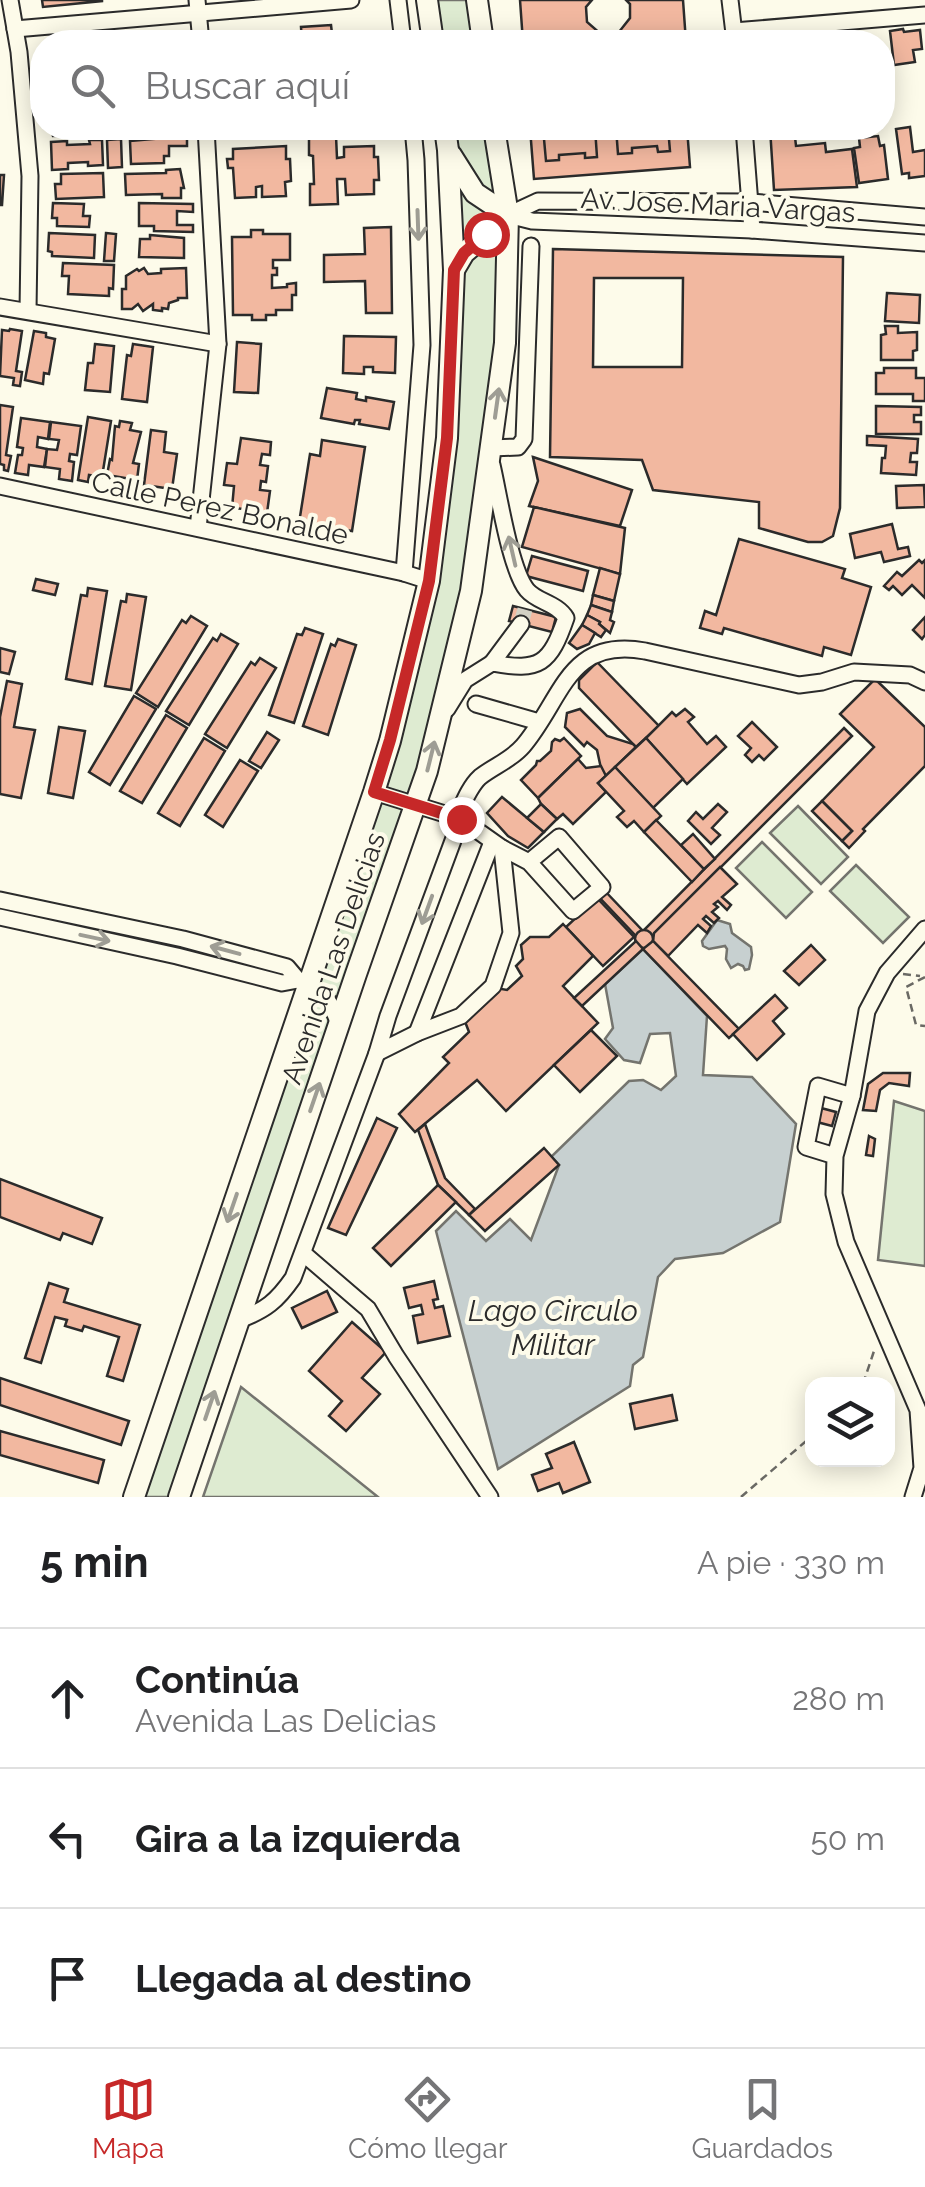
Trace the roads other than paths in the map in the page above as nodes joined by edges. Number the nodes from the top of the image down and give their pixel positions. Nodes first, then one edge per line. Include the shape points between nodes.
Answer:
1 (10, 0) edge
2 (351, 0) edge
3 (398, 0) edge
4 (427, 0) edge
5 (478, 0) edge
6 (730, 0) edge
7 (198, 6) edge
8 (925, 15) edge
9 (15, 29) junction
10 (402, 30) edge
11 (431, 30) edge
12 (482, 30) edge
13 (733, 30) edge
14 (795, 30) edge
15 (207, 140) edge
16 (414, 140) edge
17 (447, 140) edge
18 (496, 140) edge
19 (745, 140) edge
20 (448, 150) junction
21 (751, 202) junction
22 (508, 216) junction
23 (925, 217) edge
24 (752, 230) junction
25 (925, 243) edge
26 (531, 246) dead end
27 (454, 270) junction
28 (506, 281) junction
29 (0, 307) edge
30 (28, 311) junction
31 (529, 318) junction
32 (218, 344) junction
33 (490, 451) junction
34 (0, 486) edge
35 (198, 528) junction
36 (404, 573) junction
37 (429, 581) junction
38 (525, 609) junction
39 (492, 663) junction
40 (925, 682) edge
41 (476, 704) dead end
42 (440, 720) junction
43 (539, 722) junction
44 (374, 792) junction
45 (415, 806) junction
46 (459, 818) junction
47 (497, 845) junction
48 (530, 862) junction
49 (0, 900) edge
50 (0, 918) edge
51 (925, 929) edge
52 (356, 974) junction
53 (308, 985) junction
54 (340, 1024) junction
55 (417, 1034) junction
56 (377, 1053) junction
57 (852, 1096) junction
58 (834, 1156) junction
59 (304, 1254) junction
60 (239, 1320) junction
61 (134, 1497) edge
62 (179, 1497) edge
63 (490, 1497) edge
64 (913, 1497) edge

1 - 9 street
2 - 7 street
3 - 10 street
4 - 11 main road
5 - 12 main road
6 - 13 street
7 - 9 street
8 - 14 street
9 - 30 street via 30,176
15 - 32 street
16 -> 36 street via 422,345
17 - 20 main road, Avenida Las Delicias
18 - 22 main road, Avenida Las Delicias
19 - 21 street
20 - 22 main road via 475,193
20 - 27 main road, Avenida Las Delicias
21 - 22 street via 538,201
21 - 23 street
21 - 24 street
22 - 24 street, Av. Jose Maria Vargas
22 - 27 main road
22 - 28 main road, Avenida Las Delicias
24 - 25 street, Av. Jose Maria Vargas
26 - 31 street
27 - 37 main road, Avenida Las Delicias via 447,438
28 - 31 street
33 -> 28 main road, Avenida Las Delicias via 506,343
29 - 30 street
30 - 32 street
31 - 33 street via 524,439 518,448
32 - 35 street
38 -> 33 street
33 - 42 main road, Avenida Las Delicias via 471,591
34 - 35 street, Calle Perez Bonalde
35 - 36 street, Calle Perez Bonalde
36 - 37 street, Calle Perez Bonalde
37 - 44 main road, Avenida Las Delicias
38 - 39 street
38 - 39 street via 562,611 559,637 534,666
39 - 42 street via 465,680
40 - 43 street via 854,672 800,684 626,647 578,665
41 - 43 street
45 -> 42 main road, Avenida Las Delicias
43 - 46 street via 520,751 476,780
44 - 45 street
44 - 53 main road, Avenida Las Delicias
45 - 46 street
45 - 52 main road, Avenida Las Delicias
46 - 47 street
46 -> 56 street
47 - 48 street
47 - 55 street
47 - 55 street via 511,933 493,986 462,1016
48 - 48 street via 573,912 602,887 559,837
53 -> 49 street via 287,967
50 -> 53 street
51 - 57 street via 887,973 868,1010
52 - 53 street via 348,981
52 - 54 main road, Avenida Las Delicias
53 - 54 street via 326,998
53 -> 61 main road, Avenida Las Delicias
60 -> 54 main road, Avenida Las Delicias
55 - 56 street
56 - 59 street
57 - 58 street
57 - 58 street via 818,1086 806,1148
58 - 64 street via 834,1194 846,1242 918,1410 922,1468
59 - 60 street via 278,1299
59 - 63 street via 368,1309
62 -> 60 main road, Avenida Las Delicias

